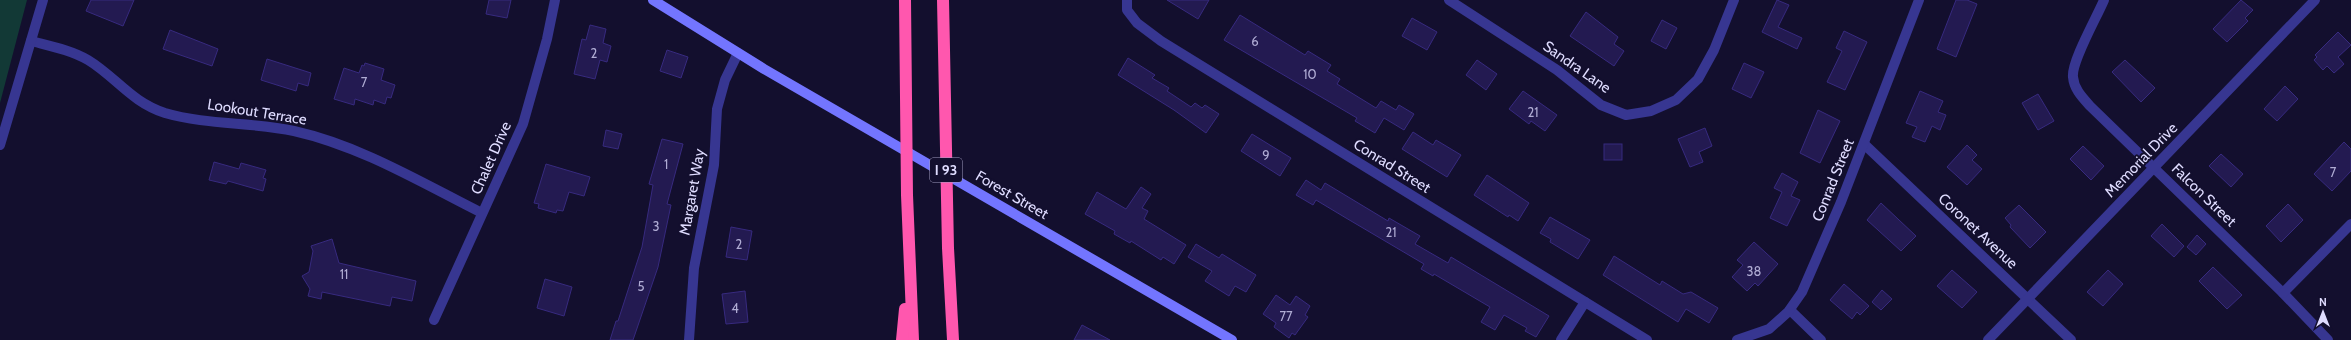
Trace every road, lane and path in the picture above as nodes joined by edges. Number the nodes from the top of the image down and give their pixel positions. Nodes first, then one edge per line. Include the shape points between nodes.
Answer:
1 (43, 0) edge
2 (555, 0) edge
3 (653, 0) edge
4 (905, 0) edge
5 (943, 0) edge
6 (1449, 0) edge
7 (1734, 0) edge
8 (1919, 0) edge
9 (2104, 0) edge
10 (2316, 0) edge
11 (1127, 5) edge
12 (31, 41) junction
13 (738, 53) junction
14 (1864, 144) junction
15 (0, 145) edge
16 (2154, 168) junction
17 (482, 213) junction
18 (2351, 224) edge
19 (910, 264) junction
20 (2283, 293) junction
21 (2028, 299) junction
22 (1585, 302) junction
23 (951, 307) junction
24 (1790, 310) junction
25 (434, 320) dead end
26 (689, 340) edge
27 (902, 340) edge
28 (913, 340) edge
29 (953, 340) edge
30 (956, 340) edge
31 (1232, 340) edge
32 (1561, 340) edge
33 (1647, 340) edge
34 (1737, 340) edge
35 (1821, 340) edge
36 (1988, 340) edge
37 (2071, 340) edge
38 (2328, 340) edge

1 - 12 street
2 - 17 street, Chalet Drive via 523,124
3 - 13 street, Forest Street
4 - 19 highway
5 - 23 highway, I 93
6 - 7 street, Sandra Lane via 1557,70 1601,104 1626,115 1652,111 1676,100 1698,79 1714,50
8 - 14 street, Conrad Street
9 - 16 street, Falcon Street via 2077,59 2073,76 2076,90
10 - 16 street, Memorial Drive
11 - 22 street, Conrad Street via 1137,23 1161,41
12 - 15 street
12 - 17 street, Lookout Terrace via 78,54 128,94 164,113 287,130 338,144
13 - 26 street, Margaret Way via 725,80 717,109 714,165 694,268
13 - 31 street, Forest Street
14 - 21 street, Coronet Avenue
14 - 24 street, Conrad Street via 1814,265
16 - 20 street, Falcon Street
16 - 21 street, Memorial Drive
17 - 25 street, Chalet Drive
18 - 20 street
19 - 27 highway
19 - 28 highway
20 - 38 street, Falcon Street
21 - 36 street, Memorial Drive
21 - 37 street, Coronet Avenue
22 - 32 street
22 - 33 street, Conrad Street
23 - 29 highway, I 93
23 - 30 highway
24 - 34 street, Conrad Street via 1769,329
24 - 35 street

